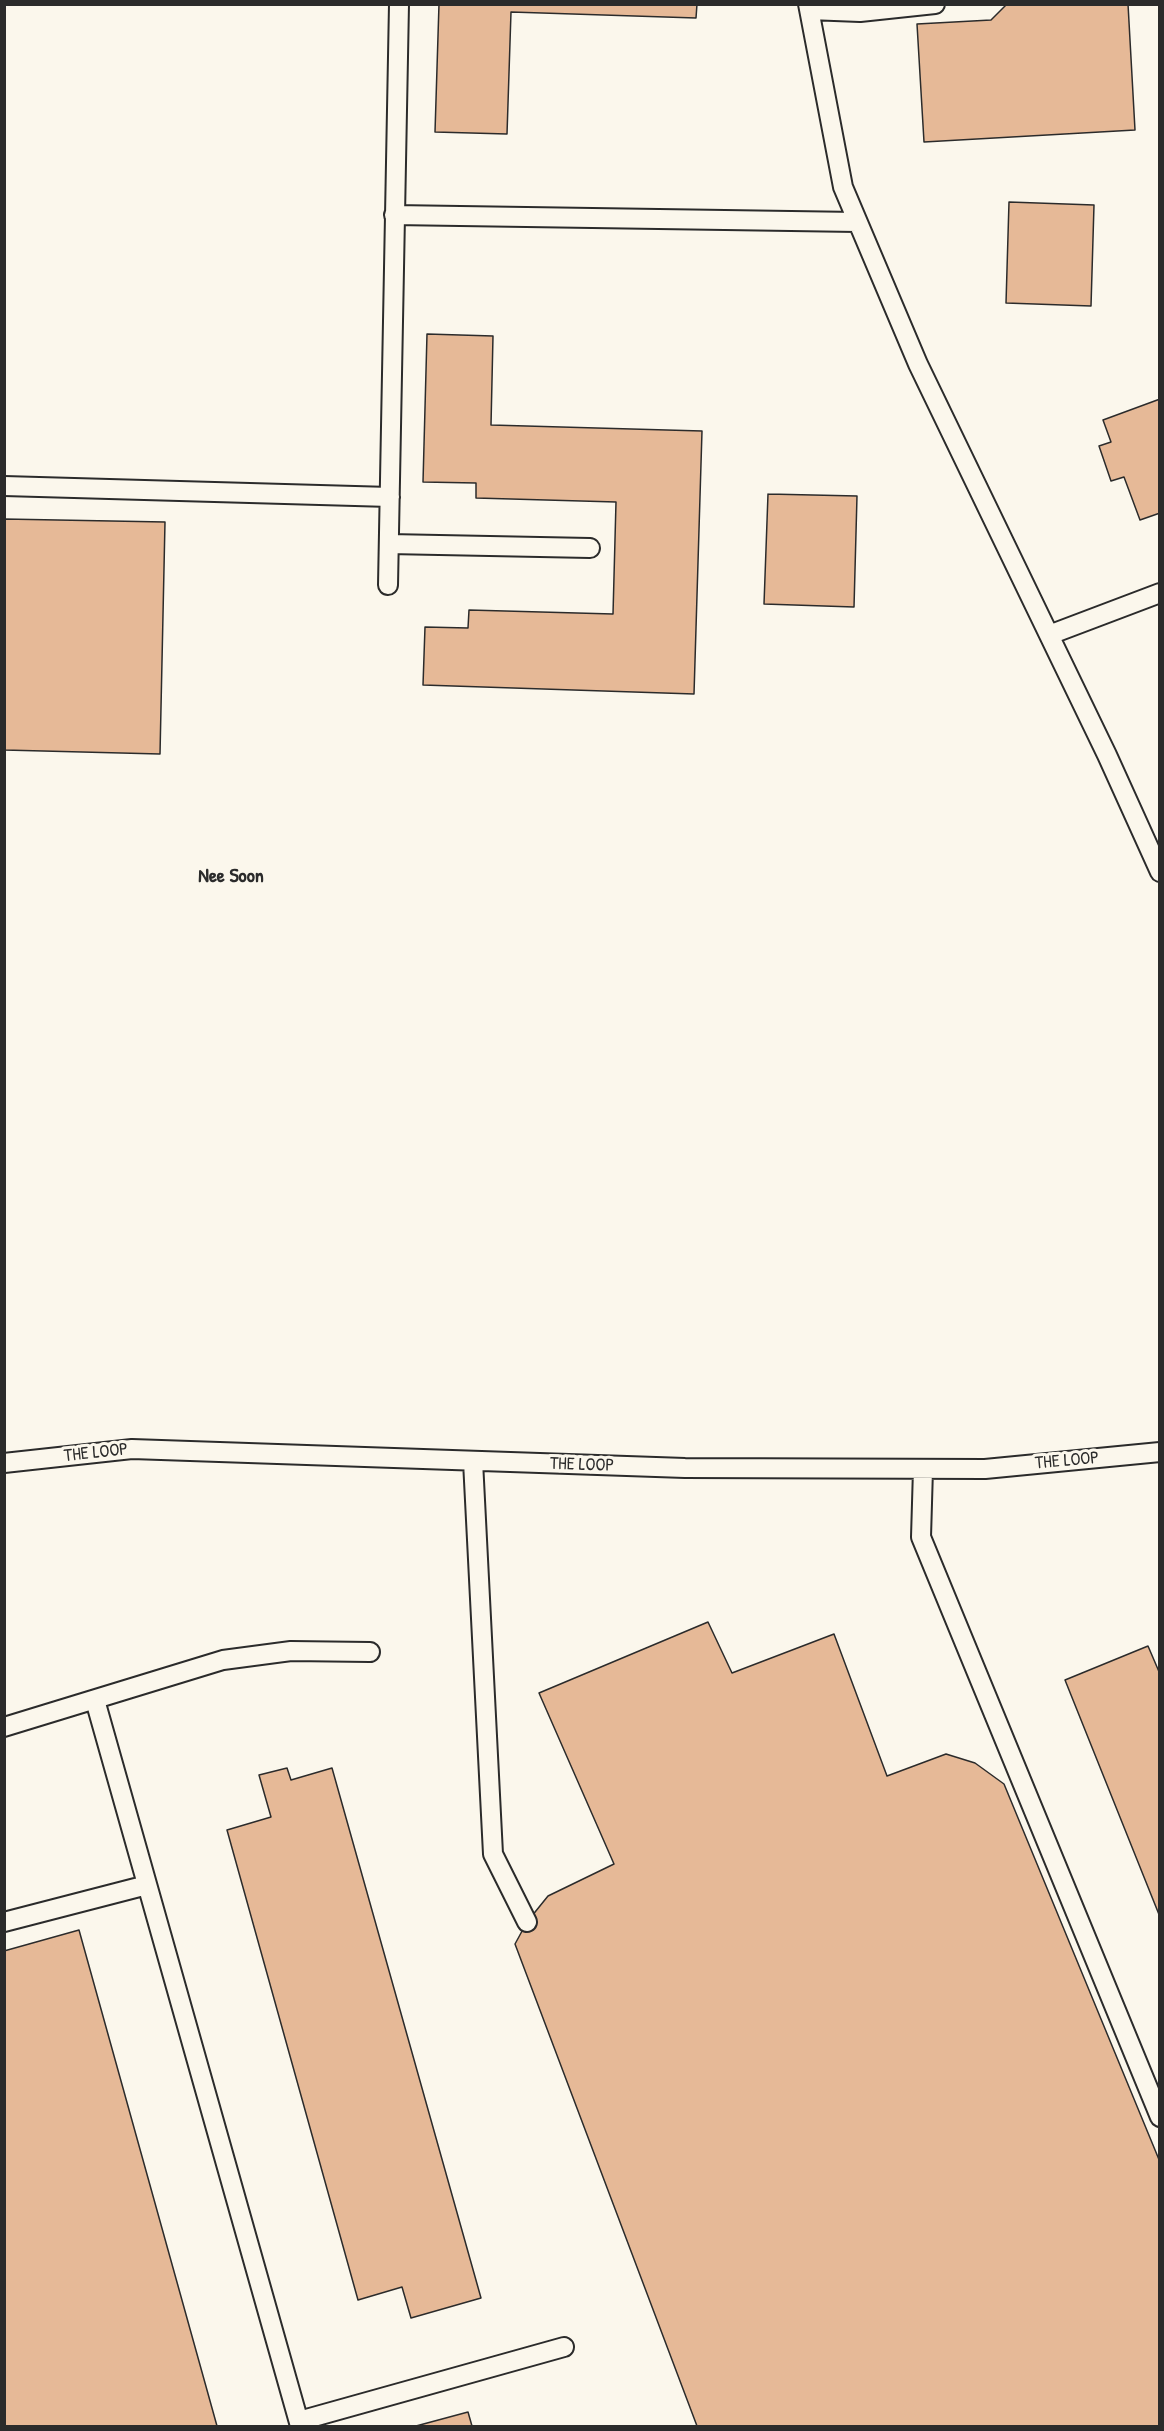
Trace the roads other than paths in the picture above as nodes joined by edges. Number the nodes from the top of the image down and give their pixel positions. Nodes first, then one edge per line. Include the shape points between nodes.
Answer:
1 (399, 4) edge
2 (935, 4) edge
3 (808, 7) edge
4 (394, 215) junction
5 (857, 222) junction
6 (4, 486) edge
7 (390, 497) junction
8 (389, 544) junction
9 (590, 548) dead end
10 (388, 585) dead end
11 (1160, 593) edge
12 (1048, 635) junction
13 (1160, 872) edge
14 (1160, 1452) edge
15 (473, 1461) junction
16 (4, 1463) edge
17 (923, 1469) junction
18 (369, 1653) dead end
19 (95, 1700) junction
20 (4, 1727) edge
21 (147, 1885) junction
22 (4, 1922) edge
23 (527, 1922) dead end
24 (1160, 2117) edge
25 (564, 2347) dead end
26 (300, 2424) edge

1 - 4 lane
2 - 3 lane via 861,12
3 - 5 lane via 843,187
4 - 5 lane
4 - 7 lane
5 - 12 lane via 918,364
6 - 7 lane
7 - 8 lane
8 - 9 lane
8 - 10 lane
11 - 12 lane
12 - 13 lane
14 - 17 lane, THE LOOP via 985,1468
15 - 16 lane, THE LOOP via 132,1449
15 - 17 lane, THE LOOP via 685,1468
15 - 23 lane via 493,1854
17 - 24 lane via 921,1537
18 - 19 lane via 291,1651 223,1660
19 - 20 lane
19 - 21 lane
21 - 22 lane
21 - 26 lane
25 - 26 lane

